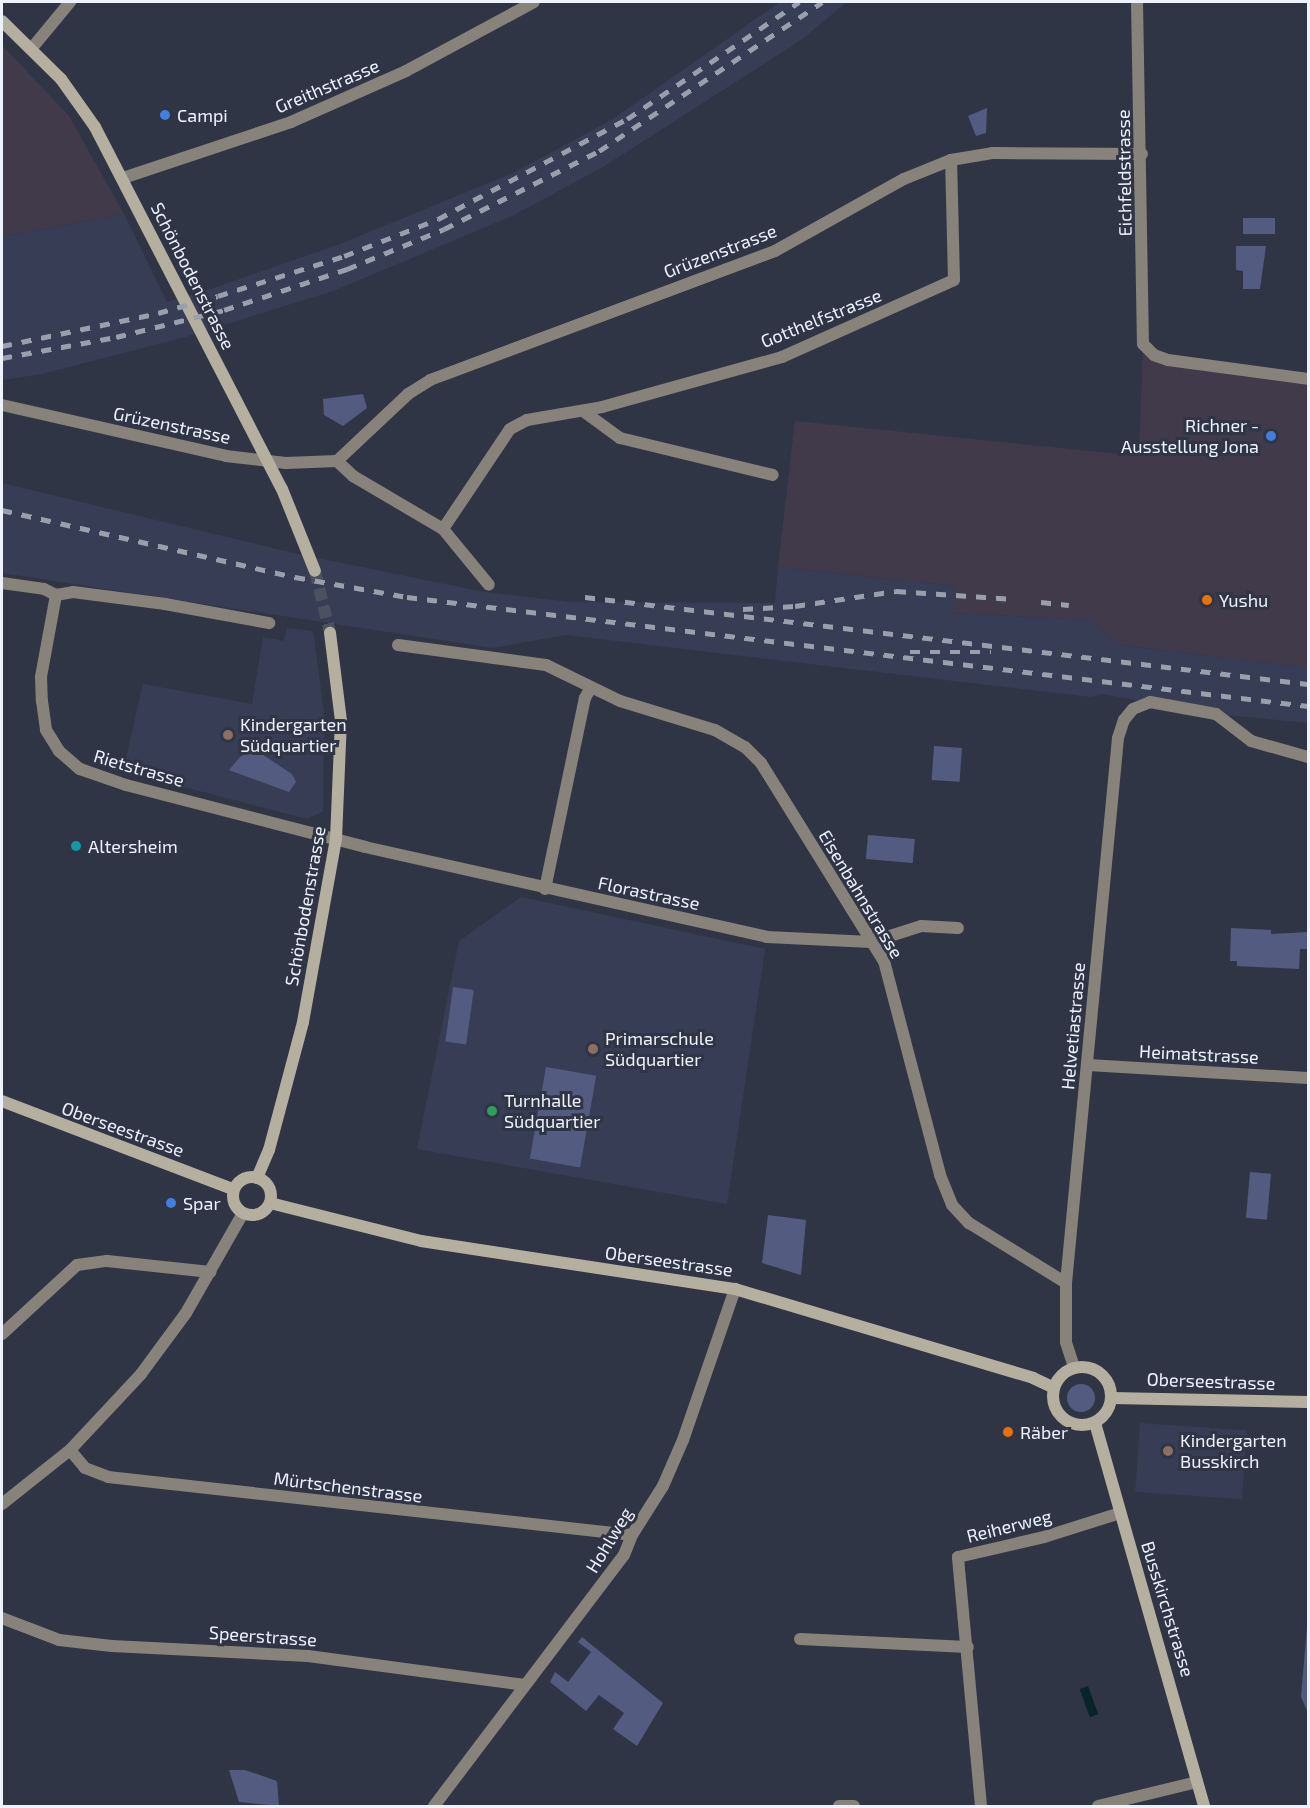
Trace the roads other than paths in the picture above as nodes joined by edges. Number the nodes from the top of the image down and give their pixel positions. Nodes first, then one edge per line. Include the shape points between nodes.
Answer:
1 (70, 2) edge
2 (534, 2) edge
3 (1137, 2) edge
4 (2, 21) edge
5 (32, 48) junction
6 (1142, 154) junction
7 (951, 160) junction
8 (123, 178) junction
9 (1308, 379) edge
10 (2, 405) edge
11 (583, 411) junction
12 (268, 461) junction
13 (337, 461) junction
14 (773, 476) dead end
15 (442, 529) junction
16 (315, 571) tunnel mouth
17 (2, 583) edge
18 (489, 585) dead end
19 (56, 595) junction
20 (269, 623) dead end
21 (330, 633) tunnel mouth
22 (398, 645) dead end
23 (590, 689) junction
24 (1308, 758) edge
25 (336, 839) junction
26 (545, 889) junction
27 (958, 928) dead end
28 (871, 942) junction
29 (1088, 1065) junction
30 (1308, 1078) edge
31 (2, 1101) edge
32 (257, 1178) junction
33 (233, 1190) junction
34 (270, 1203) junction
35 (243, 1213) junction
36 (210, 1272) junction
37 (1066, 1284) junction
38 (735, 1289) junction
39 (2, 1334) edge
40 (1074, 1368) junction
41 (1053, 1389) junction
42 (1112, 1398) junction
43 (1308, 1402) edge
44 (1095, 1423) junction
45 (70, 1450) junction
46 (2, 1504) edge
47 (1120, 1513) junction
48 (632, 1534) junction
49 (2, 1618) edge
50 (800, 1639) dead end
51 (968, 1647) junction
52 (525, 1685) junction
53 (1197, 1782) junction
54 (434, 1806) edge
55 (839, 1806) edge
56 (854, 1806) edge
57 (981, 1806) edge
58 (1098, 1806) edge
59 (1204, 1806) edge

1 - 5 street
2 - 8 street, Greithstrasse via 433,58 291,122
3 - 6 street, Eichfeldstrasse
4 - 5 street, Schönbodenstrasse
5 - 8 street, Schönbodenstrasse via 86,112
6 - 7 street, Grüzenstrasse via 993,153
6 - 9 street, Eichfeldstrasse via 1143,344 1154,355 1168,360
7 - 11 street, Gotthelfstrasse via 954,280 782,357
7 - 13 street, Grüzenstrasse via 899,182 775,251 430,380 401,399
8 - 12 street, Schönbodenstrasse
10 - 12 street, Grüzenstrasse via 226,456
11 - 14 street via 620,438
11 - 15 street, Gotthelfstrasse via 527,420 510,429
12 - 13 street, Grüzenstrasse
12 - 16 street, Schönbodenstrasse
13 - 15 street via 353,476
15 - 18 street
17 - 19 street via 44,589
19 - 20 street via 73,592 126,598
19 - 25 street, Rietstrasse via 41,677 46,730 59,751 80,769 126,785
21 - 25 street, Schönbodenstrasse via 341,721
22 - 23 street, Eisenbahnstrasse via 546,665
23 - 26 street
23 - 28 street, Eisenbahnstrasse via 716,730 745,747 761,763
24 - 29 street, Helvetiastrasse via 1251,741 1216,714 1150,702 1133,709 1124,720 1118,738
25 - 26 street, Florastrasse
25 - 32 street, Schönbodenstrasse via 303,1022 269,1150
26 - 28 street, Florastrasse via 767,937
27 - 28 street, Florastrasse via 921,926
28 - 37 street, Eisenbahnstrasse via 891,984 939,1175 952,1205 969,1223
29 - 30 street, Heimatstrasse
29 - 37 street, Helvetiastrasse
31 - 33 street, Oberseestrasse
32 - 33 street via 243,1179
32 - 34 street via 269,1187
33 - 35 street via 234,1203
34 - 35 street via 259,1214
34 - 38 street, Oberseestrasse via 420,1241
35 - 36 street
36 - 39 street via 107,1261 77,1265
36 - 45 street via 141,1374
37 - 40 street, Helvetiastrasse via 1066,1342
38 - 41 street, Oberseestrasse via 1033,1378
38 - 48 street, Hohlweg via 683,1440 663,1486
40 - 41 street via 1058,1379
40 - 42 street via 1094,1369 1102,1374
41 - 44 street via 1060,1416 1077,1425
42 - 43 street, Oberseestrasse
42 - 44 street via 1109,1410
44 - 47 street, Busskirchstrasse
45 - 46 street
45 - 48 street, Mürtschenstrasse via 85,1468 108,1477
47 - 51 street, Reiherweg via 1018,1544 958,1557
47 - 53 street, Busskirchstrasse
48 - 52 street, Hohlweg via 613,1572
49 - 52 street, Speerstrasse via 59,1640 308,1656
50 - 51 street
51 - 57 street, Reiherweg
52 - 54 street, Hohlweg
53 - 58 street
53 - 59 street, Busskirchstrasse
55 - 56 street

